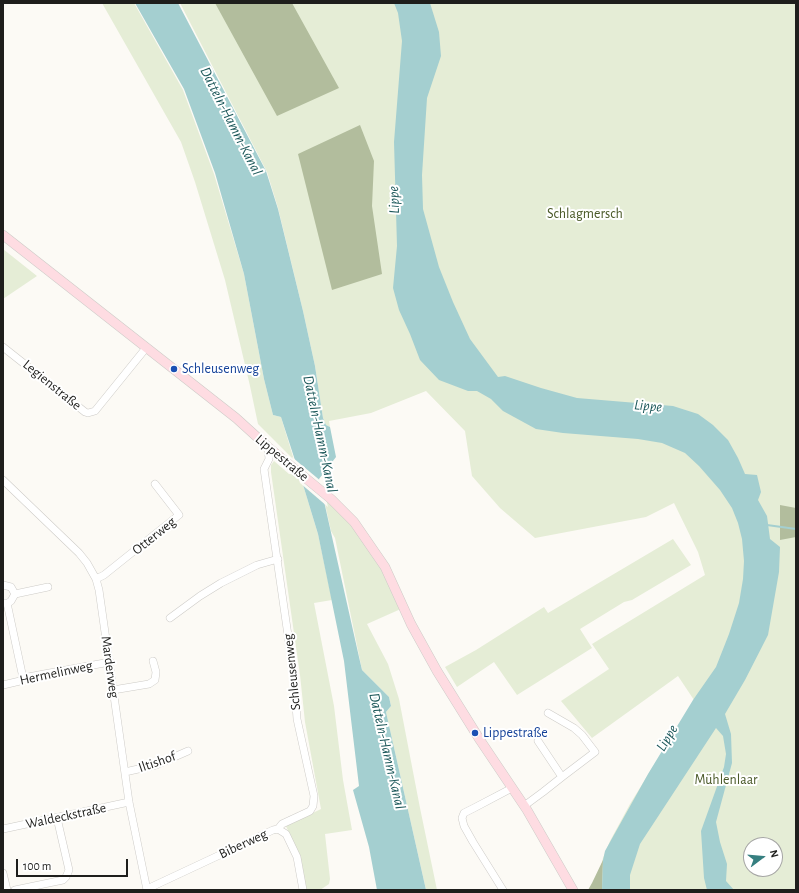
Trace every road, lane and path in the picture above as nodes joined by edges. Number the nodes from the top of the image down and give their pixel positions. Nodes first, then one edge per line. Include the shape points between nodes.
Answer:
1 (3, 235) edge
2 (3, 347) edge
3 (146, 348) junction
4 (268, 447) junction
5 (3, 480) edge
6 (155, 484) dead end
7 (278, 559) junction
8 (96, 579) junction
9 (3, 585) edge
10 (48, 587) dead end
11 (15, 594) junction
12 (5, 603) edge
13 (170, 618) dead end
14 (153, 661) dead end
15 (110, 662) junction
16 (23, 678) junction
17 (3, 685) edge
18 (113, 690) junction
19 (548, 713) dead end
20 (538, 741) dead end
21 (188, 750) dead end
22 (125, 772) junction
23 (562, 777) junction
24 (512, 788) junction
25 (129, 802) junction
26 (524, 806) junction
27 (57, 818) junction
28 (3, 829) edge
29 (278, 829) junction
30 (3, 873) edge
31 (147, 889) edge
32 (7, 890) edge
33 (15, 890) edge
34 (303, 890) edge
35 (503, 890) edge
36 (573, 890) edge

1 - 3 main road, Lippestraße
2 - 3 street, Legienstraße via 88,413 95,411
3 - 4 main road, Lippestraße via 236,418
4 - 7 street, Schleusenweg via 269,459 264,469
4 - 24 main road, Lippestraße via 331,499 354,522 394,584 437,671
5 - 8 street, Marderweg via 79,553
6 - 8 street, Otterweg via 179,515
7 - 13 street via 257,565 221,583
7 - 29 street, Schleusenweg via 297,719 314,796 310,811 282,824
8 - 15 street, Marderweg
9 - 11 street via 11,587
10 - 11 street
11 - 12 street via 11,601
12 - 16 street
14 - 18 street via 155,680 149,684
15 - 16 street, Hermelinweg
15 - 18 street, Marderweg
16 - 17 street, Hermelinweg
18 - 22 street, Marderweg
19 - 23 street via 574,728 595,752
20 - 23 street
21 - 22 street, Iltishof via 156,765
22 - 25 street, Marderweg
23 - 26 street
24 - 26 main road, Lippestraße
24 - 35 street via 464,813 462,818 473,842
25 - 27 street, Waldeckstraße
25 - 31 street, Marderweg
26 - 36 main road, Lippestraße
27 - 28 street, Waldeckstraße
27 - 33 street via 69,870 66,877 63,880
29 - 31 street, Biberweg
29 - 34 street, Biberweg via 286,834 297,857
30 - 32 street

